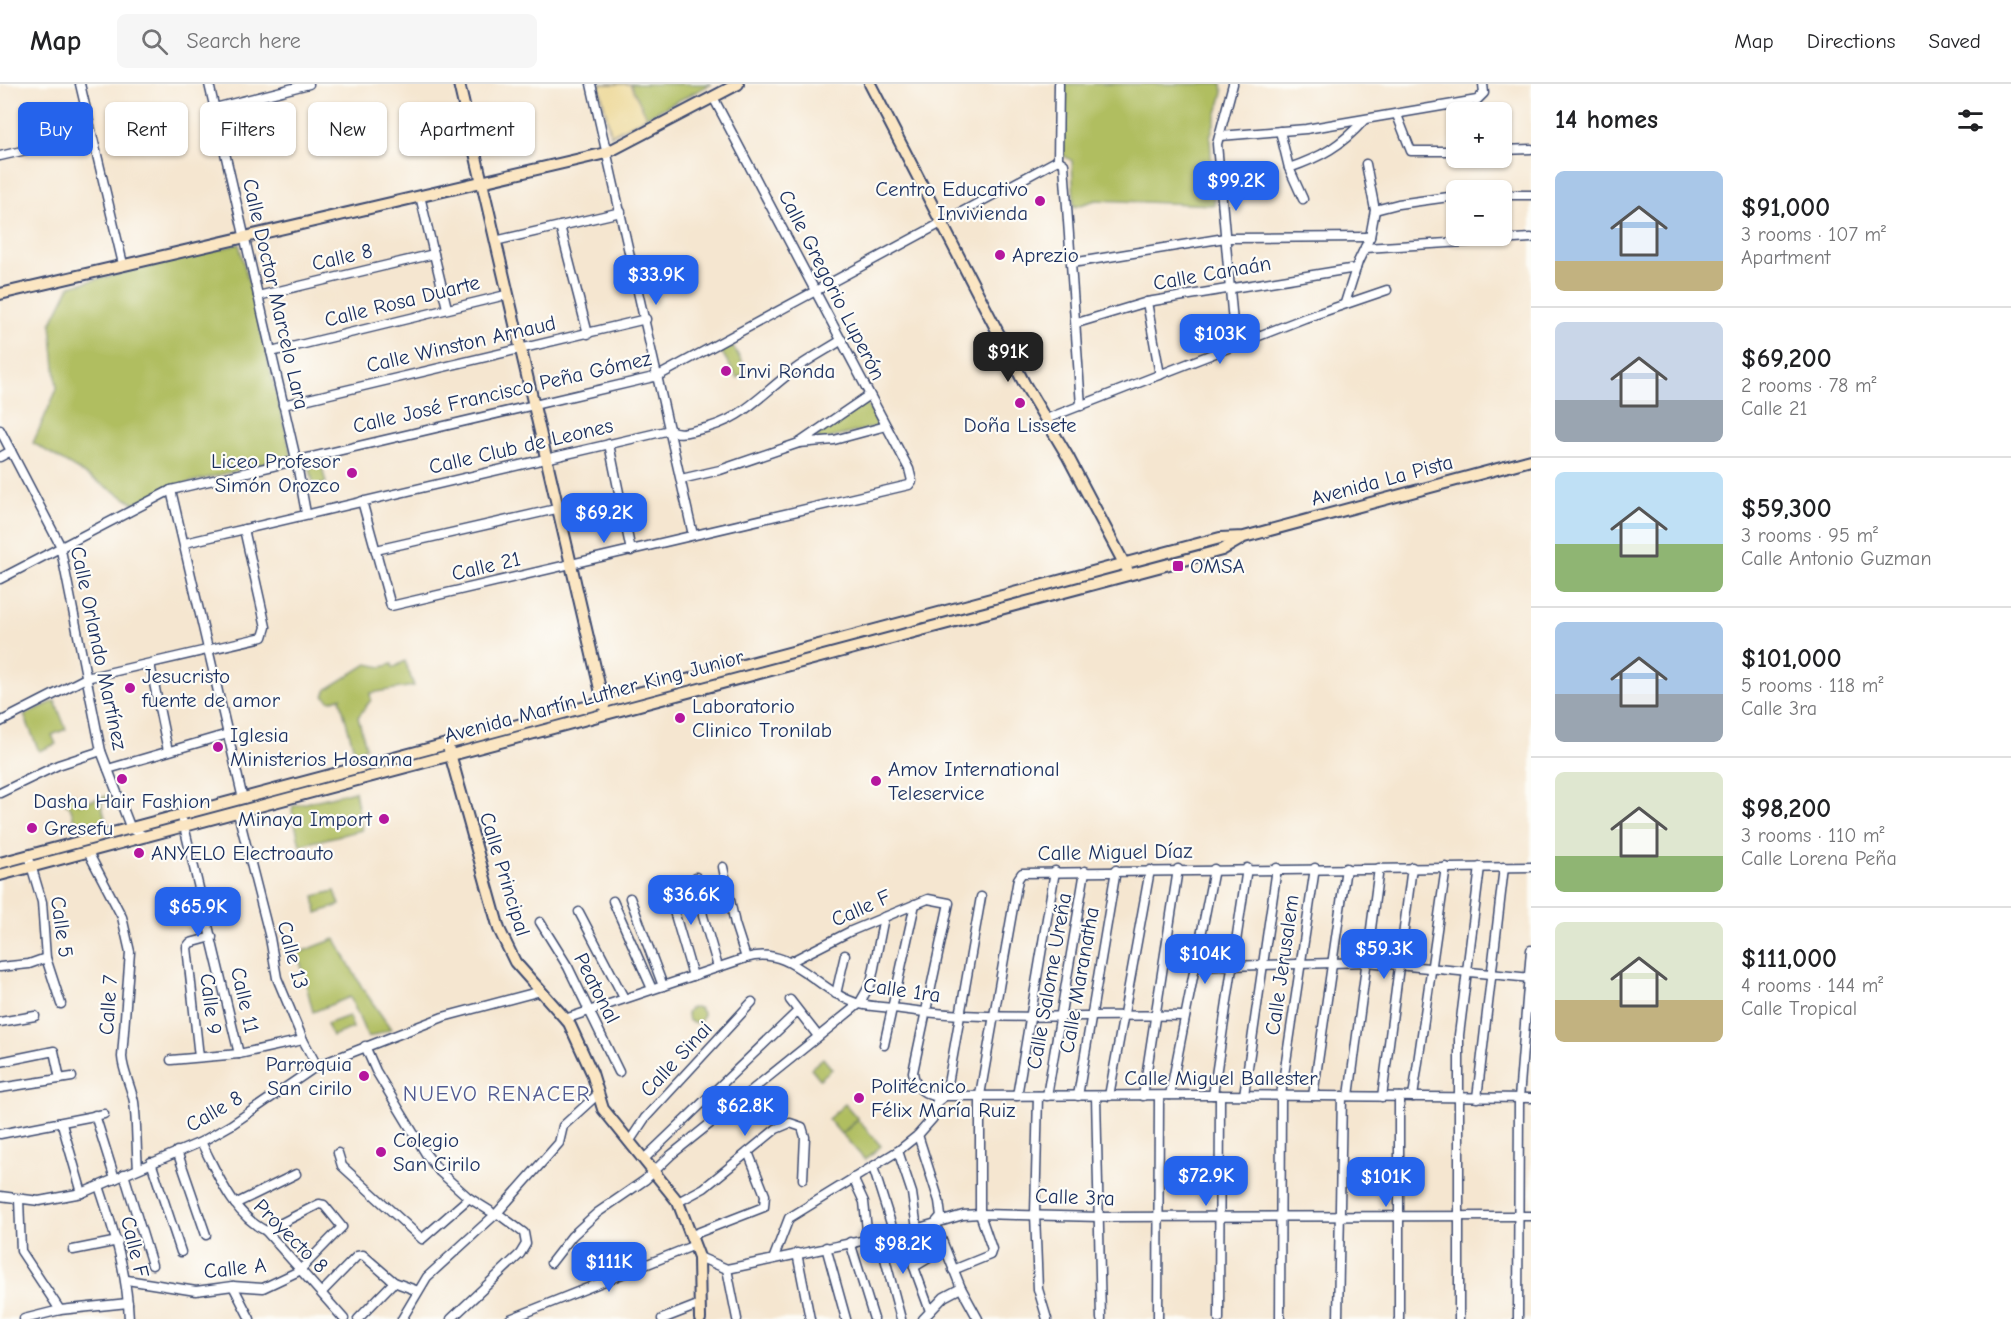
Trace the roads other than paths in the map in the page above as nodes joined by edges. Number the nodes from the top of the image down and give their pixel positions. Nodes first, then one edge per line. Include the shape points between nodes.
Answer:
1 (80, 84) edge
2 (209, 84) edge
3 (309, 84) edge
4 (459, 84) edge
5 (591, 84) edge
6 (738, 84) edge
7 (870, 84) edge
8 (1059, 84) edge
9 (1235, 84) edge
10 (1483, 84) edge
11 (713, 97) junction
12 (84, 102) edge
13 (214, 102) edge
14 (238, 102) edge
15 (1397, 115) junction
16 (1364, 120) junction
17 (1280, 131) junction
18 (1220, 136) junction
19 (93, 139) edge
20 (1531, 149) edge
21 (1512, 150) edge
22 (1446, 151) edge
23 (18, 152) edge
24 (606, 153) junction
25 (0, 156) edge
26 (226, 156) edge
27 (1058, 160) junction
28 (1366, 164) dead end
29 (1289, 168) junction
30 (481, 182) junction
31 (1512, 195) edge
32 (1531, 195) edge
33 (420, 196) junction
34 (1446, 197) edge
35 (1303, 199) dead end
36 (1375, 210) junction
37 (621, 212) junction
38 (943, 222) junction
39 (560, 226) junction
40 (245, 235) junction
41 (1370, 237) junction
42 (1226, 238) junction
43 (1531, 238) edge
44 (495, 241) junction
45 (1365, 248) junction
46 (434, 255) junction
47 (1072, 263) junction
48 (123, 264) junction
49 (1356, 268) junction
50 (1230, 287) junction
51 (816, 290) junction
52 (1387, 290) dead end
53 (0, 294) edge
54 (506, 294) junction
55 (258, 296) junction
56 (1146, 303) junction
57 (1346, 303) junction
58 (447, 308) junction
59 (646, 319) junction
60 (1077, 323) junction
61 (588, 333) junction
62 (842, 340) junction
63 (1235, 345) junction
64 (519, 349) junction
65 (271, 352) junction
66 (1160, 375) junction
67 (658, 376) junction
68 (869, 394) junction
69 (283, 405) junction
70 (532, 405) junction
71 (1081, 406) junction
72 (1046, 420) junction
73 (886, 426) junction
74 (0, 430) edge
75 (670, 430) junction
76 (799, 443) junction
77 (609, 444) junction
78 (11, 451) junction
79 (0, 457) edge
80 (296, 459) junction
81 (545, 459) junction
82 (1531, 460) edge
83 (681, 479) junction
84 (905, 488) joint
85 (171, 490) junction
86 (362, 501) junction
87 (556, 509) junction
88 (306, 513) junction
89 (244, 529) junction
90 (693, 535) junction
91 (185, 543) junction
92 (60, 545) junction
93 (376, 550) junction
94 (631, 551) junction
95 (570, 566) junction
96 (1127, 570) junction
97 (0, 579) edge
98 (209, 650) junction
99 (150, 664) junction
100 (86, 678) junction
101 (602, 702) junction
102 (606, 713) junction
103 (0, 722) edge
104 (228, 734) junction
105 (447, 744) junction
106 (101, 751) junction
107 (168, 751) junction
108 (450, 755) junction
109 (108, 769) junction
110 (0, 793) edge
111 (243, 799) junction
112 (238, 813) junction
113 (181, 816) junction
114 (184, 827) junction
115 (131, 829) junction
116 (146, 837) junction
117 (88, 852) junction
118 (28, 855) junction
119 (0, 863) edge
120 (32, 867) junction
121 (723, 867) dead end
122 (1412, 867) junction
123 (1446, 867) junction
124 (1480, 867) junction
125 (1504, 867) junction
126 (1531, 867) edge
127 (1247, 868) junction
128 (1277, 868) junction
129 (1315, 868) junction
130 (1346, 868) junction
131 (1379, 868) junction
132 (1178, 869) junction
133 (1214, 869) junction
134 (1116, 870) junction
135 (1150, 870) junction
136 (1055, 871) junction
137 (1085, 871) junction
138 (0, 875) edge
139 (696, 877) dead end
140 (666, 884) dead end
141 (981, 897) dead end
142 (630, 898) dead end
143 (613, 901) dead end
144 (915, 904) junction
145 (579, 912) dead end
146 (885, 917) junction
147 (540, 922) dead end
148 (212, 937) junction
149 (1531, 950) edge
150 (845, 955) dead end
151 (46, 958) junction
152 (746, 958) junction
153 (790, 962) junction
154 (1367, 962) junction
155 (1301, 964) junction
156 (1332, 964) junction
157 (1399, 964) junction
158 (1263, 965) junction
159 (1232, 966) junction
160 (0, 967) edge
161 (718, 967) junction
162 (1195, 967) junction
163 (1431, 968) junction
164 (1467, 973) junction
165 (693, 976) junction
166 (1492, 976) junction
167 (1530, 978) edge
168 (663, 986) junction
169 (652, 989) junction
170 (541, 991) junction
171 (836, 994) junction
172 (624, 998) junction
173 (790, 1000) dead end
174 (752, 1002) dead end
175 (61, 1004) dead end
176 (859, 1004) junction
177 (893, 1008) junction
178 (588, 1009) junction
179 (797, 1012) junction
180 (926, 1013) junction
181 (1124, 1015) junction
182 (1156, 1015) junction
183 (35, 1016) dead end
184 (958, 1016) junction
185 (992, 1016) junction
186 (1061, 1016) junction
187 (1091, 1016) junction
188 (1185, 1016) junction
189 (1029, 1017) junction
190 (565, 1019) junction
191 (0, 1022) edge
192 (818, 1036) junction
193 (303, 1040) junction
194 (884, 1045) dead end
195 (365, 1046) junction
196 (239, 1054) junction
197 (200, 1057) junction
198 (171, 1060) dead end
199 (0, 1062) edge
200 (317, 1066) junction
201 (619, 1072) dead end
202 (72, 1077) dead end
203 (60, 1079) junction
204 (0, 1088) edge
205 (597, 1095) junction
206 (946, 1095) junction
207 (980, 1095) junction
208 (1170, 1095) junction
209 (1217, 1095) junction
210 (1244, 1095) junction
211 (1281, 1095) junction
212 (1017, 1096) junction
213 (1043, 1096) junction
214 (1078, 1096) junction
215 (1096, 1096) junction
216 (1109, 1096) junction
217 (1143, 1096) junction
218 (1159, 1096) junction
219 (1312, 1096) junction
220 (1346, 1096) junction
221 (1382, 1096) junction
222 (1399, 1097) junction
223 (1413, 1097) junction
224 (1458, 1097) junction
225 (1477, 1098) junction
226 (1519, 1098) junction
227 (1531, 1098) edge
228 (62, 1124) junction
229 (0, 1134) edge
230 (918, 1135) junction
231 (201, 1142) junction
232 (629, 1142) junction
233 (177, 1151) junction
234 (898, 1151) junction
235 (748, 1152) junction
236 (338, 1153) dead end
237 (644, 1159) junction
238 (151, 1161) junction
239 (873, 1167) junction
240 (138, 1168) junction
241 (653, 1171) junction
242 (296, 1174) dead end
243 (119, 1177) junction
244 (853, 1178) junction
245 (803, 1179) dead end
246 (99, 1186) junction
247 (82, 1193) junction
248 (0, 1196) edge
249 (469, 1198) junction
250 (19, 1199) junction
251 (678, 1202) junction
252 (235, 1204) junction
253 (494, 1212) junction
254 (980, 1214) junction
255 (1035, 1214) junction
256 (1158, 1216) junction
257 (1340, 1216) junction
258 (1399, 1216) junction
259 (1459, 1216) junction
260 (1518, 1216) junction
261 (1531, 1216) edge
262 (1100, 1217) junction
263 (1219, 1217) junction
264 (1280, 1217) junction
265 (935, 1223) junction
266 (913, 1230) junction
267 (266, 1231) junction
268 (894, 1233) junction
269 (207, 1235) dead end
270 (879, 1236) junction
271 (694, 1240) junction
272 (868, 1240) junction
273 (118, 1241) junction
274 (850, 1242) junction
275 (826, 1247) junction
276 (944, 1248) junction
277 (74, 1250) dead end
278 (181, 1252) dead end
279 (797, 1253) junction
280 (699, 1257) junction
281 (774, 1257) junction
282 (551, 1263) dead end
283 (152, 1265) dead end
284 (914, 1267) junction
285 (727, 1269) junction
286 (953, 1270) junction
287 (299, 1271) junction
288 (127, 1280) junction
289 (394, 1282) junction
290 (232, 1286) junction
291 (961, 1288) junction
292 (418, 1291) junction
293 (322, 1292) junction
294 (128, 1303) junction
295 (698, 1305) junction
296 (60, 1310) junction
297 (930, 1311) junction
298 (24, 1319) edge
299 (129, 1319) edge
300 (250, 1319) edge
301 (344, 1319) edge
302 (358, 1319) edge
303 (402, 1319) edge
304 (451, 1319) edge
305 (510, 1319) edge
306 (662, 1319) edge
307 (700, 1319) edge
308 (738, 1319) edge
309 (810, 1319) edge
310 (846, 1319) edge
311 (874, 1319) edge
312 (901, 1319) edge
313 (922, 1319) edge
314 (978, 1319) edge
315 (1047, 1319) edge
316 (1101, 1319) edge
317 (1158, 1319) edge
318 (1219, 1319) edge
319 (1280, 1319) edge
320 (1338, 1319) edge
321 (1399, 1319) edge
322 (1459, 1319) edge
323 (1518, 1319) edge

1 - 12 street
2 - 13 street, Calle Doctor Marcelo Lara
3 - 14 street
4 - 30 main road
5 - 24 street
6 - 11 main road
7 - 38 main road
8 - 27 street
9 - 18 street
10 - 15 street via 1481,98
11 - 24 main road
11 - 51 street, Calle Gregorio Luperón
15 - 16 street
15 - 22 street via 1411,151
16 - 17 street
16 - 29 street via 1323,156
17 - 18 street
17 - 29 street
18 - 42 street via 1217,144
19 - 48 street
20 - 21 street
23 - 25 street
24 - 30 main road
24 - 37 street
26 - 40 street, Calle Doctor Marcelo Lara
27 - 38 street, Calle José Francisco Peña Gómez
27 - 47 street via 1064,164
28 - 36 street
29 - 35 street
30 - 33 main road
30 - 44 main road
31 - 32 street
33 - 40 main road
33 - 46 street
34 - 36 street
36 - 41 street
37 - 39 street
37 - 59 street
38 - 51 street, Calle José Francisco Peña Gómez
38 - 72 main road via 1015,367
39 - 44 street
39 - 61 street
40 - 48 main road
40 - 55 street, Calle Doctor Marcelo Lara
41 - 42 street
41 - 45 street
42 - 47 street
42 - 50 street
43 - 45 street
44 - 54 main road
45 - 49 street
46 - 55 street, Calle 8
46 - 58 street
47 - 60 street
48 - 53 main road
49 - 50 street, Calle Canaán
49 - 57 street
50 - 56 street, Calle Canaán
50 - 63 street
51 - 62 street, Calle Gregorio Luperón
51 - 67 street, Calle José Francisco Peña Gómez
52 - 57 street
54 - 58 street, Calle Rosa Duarte
54 - 64 main road
55 - 65 street, Calle Doctor Marcelo Lara
56 - 60 street, Calle Canaán
56 - 66 street
57 - 63 street
58 - 65 street, Calle Rosa Duarte
59 - 61 street, Calle Winston Arnaud
59 - 67 street
60 - 71 street
61 - 64 street, Calle Winston Arnaud
62 - 68 street, Calle Gregorio Luperón
62 - 75 street, Calle Club de Leones via 796,369 726,423 692,431
63 - 66 street
64 - 69 street, Calle Winston Arnaud
64 - 70 main road
65 - 69 street, Calle Doctor Marcelo Lara
66 - 71 street
67 - 70 street, Calle José Francisco Peña Gómez
67 - 75 street
68 - 73 street, Calle Gregorio Luperón
68 - 76 street
69 - 80 street, Calle Doctor Marcelo Lara
70 - 80 street, Calle José Francisco Peña Gómez
70 - 81 main road
71 - 72 street
72 - 96 main road
73 - 76 street via 834,440
73 - 84 street, Calle Gregorio Luperón via 911,475 912,481
74 - 78 street, Calle Orlando Martínez
75 - 77 street, Calle Club de Leones
75 - 83 street
76 - 83 street
77 - 81 street, Calle Club de Leones
77 - 94 street
78 - 79 street
78 - 92 street, Calle Orlando Martínez
80 - 85 street, Calle José Francisco Peña Gómez
80 - 88 street, Calle Doctor Marcelo Lara
81 - 86 street, Calle Club de Leones
81 - 87 main road
82 - 96 main road, Avenida La Pista via 1244,537 1220,538
83 - 90 street
84 - 90 street, Calle 21
85 - 91 street
85 - 92 street, Calle José Francisco Peña Gómez
86 - 88 street, Calle Club de Leones
86 - 93 street, Calle 21
87 - 93 street
87 - 95 main road
88 - 89 street, Calle Club de Leones
89 - 91 street, Calle Club de Leones
89 - 98 street via 266,634
90 - 94 street, Calle 21
91 - 98 street
92 - 97 street, Calle José Francisco Peña Gómez
92 - 100 street, Calle Orlando Martínez
93 - 95 street, Calle 21 via 391,606
94 - 95 street, Calle 21
95 - 101 main road
96 - 101 main road, Avenida Martín Luther King Junior
96 - 102 main road, Avenida Martín Luther King Junior
98 - 99 street
98 - 104 street
99 - 100 street
99 - 107 street
100 - 103 street
100 - 106 street, Calle Orlando Martínez
101 - 102 main road
101 - 105 main road, Avenida Martín Luther King Junior
102 - 108 main road, Avenida Martín Luther King Junior
104 - 107 street
104 - 111 street
105 - 108 main road, Calle Principal
105 - 111 main road, Avenida Martín Luther King Junior
106 - 109 street, Calle Orlando Martínez
106 - 110 street via 58,765
107 - 109 street
108 - 112 main road, Avenida Martín Luther King Junior
108 - 170 main road, Calle Principal via 498,929 515,962
109 - 115 street, Calle Orlando Martínez
111 - 113 main road, Avenida Martín Luther King Junior
112 - 114 main road, Avenida Martín Luther King Junior
112 - 193 street, Calle 13 via 277,978
113 - 114 street, Calle 11
113 - 115 main road, Avenida Martín Luther King Junior
114 - 116 main road, Avenida Martín Luther King Junior
114 - 148 street, Calle 11
115 - 116 street
115 - 118 main road, Avenida Martín Luther King Junior
116 - 117 main road, Avenida Martín Luther King Junior
117 - 120 main road, Avenida Martín Luther King Junior
117 - 240 street, Calle 7 via 122,917 130,952 122,1058 134,1106
118 - 119 main road, Avenida Martín Luther King Junior
118 - 120 street, Calle 5
120 - 138 main road, Avenida Martín Luther King Junior
120 - 151 street, Calle 5 via 42,902
121 - 152 street
122 - 123 street, Calle Miguel Díaz
122 - 131 street, Calle Miguel Díaz
122 - 157 street
123 - 124 street, Calle Miguel Díaz
123 - 163 street
124 - 125 street, Calle Miguel Díaz
124 - 164 street
125 - 126 street, Calle Miguel Díaz
125 - 166 street
127 - 128 street, Calle Miguel Díaz
127 - 133 street, Calle Miguel Díaz
127 - 159 street
128 - 129 street, Calle Miguel Díaz
128 - 158 street
129 - 130 street, Calle Miguel Díaz
129 - 155 street, Calle Jerusalem
130 - 131 street, Calle Miguel Díaz
130 - 156 street
131 - 154 street
132 - 133 street, Calle Miguel Díaz
132 - 135 street, Calle Miguel Díaz
132 - 182 street
133 - 162 street
134 - 135 street, Calle Miguel Díaz
134 - 137 street, Calle Miguel Díaz
134 - 187 street, Calle Maranatha
135 - 181 street
136 - 137 street, Calle Miguel Díaz
136 - 185 street, Calle Miguel Díaz via 1030,871 1018,879
136 - 189 street
137 - 186 street, Calle Salome Ureña
139 - 161 street via 702,916
140 - 165 street
141 - 184 street
142 - 168 street
143 - 169 street
144 - 146 street, Calle F
144 - 177 street
144 - 180 street, Calle F via 928,899 949,903
145 - 172 street
146 - 153 street, Calle F
146 - 176 street via 871,984
147 - 178 street, Peatonal
148 - 196 street, Calle 11
148 - 197 street, Calle 9 via 187,947
149 - 167 street
150 - 171 street
151 - 160 street
151 - 175 street, Calle 5
152 - 153 street, Calle 1ra via 768,953
152 - 161 street, Calle 1ra
153 - 171 street, Calle 1ra
154 - 156 street
154 - 157 street
154 - 220 street
155 - 156 street
155 - 158 street
155 - 211 street, Calle Jerusalem
156 - 219 street
157 - 163 street
157 - 221 street
158 - 159 street
158 - 210 street
159 - 162 street
159 - 209 street
161 - 165 street, Calle 1ra
162 - 188 street
163 - 164 street
163 - 223 street
164 - 166 street
164 - 224 street via 1459,1035
165 - 168 street, Calle 1ra
166 - 167 street
166 - 225 street
167 - 226 street
168 - 169 street, Calle 1ra
169 - 172 street, Calle 1ra
170 - 190 main road, Calle Principal
170 - 195 street, Calle 8 via 443,1017
171 - 176 street, Calle 1ra
172 - 178 street, Calle 1ra
173 - 179 street
174 - 232 street, Calle Sinai via 645,1118
176 - 177 street, Calle 1ra
176 - 192 street
177 - 180 street, Calle 1ra
177 - 194 street
178 - 190 street, Calle 1ra
178 - 201 street, Peatonal
179 - 192 street
179 - 237 street
180 - 184 street, Calle 1ra
180 - 206 street, Calle Miguel Ballester via 913,1072 915,1084 924,1094
181 - 182 street, Calle 1ra
181 - 187 street, Calle 1ra
181 - 216 street
182 - 188 street, Calle 1ra
182 - 217 street
183 - 191 street
184 - 185 street, Calle 1ra
184 - 206 street
185 - 189 street, Calle 1ra
185 - 207 street, Calle Miguel Díaz
186 - 187 street, Calle 1ra
186 - 189 street, Calle 1ra
186 - 213 street, Calle Salome Ureña
187 - 214 street, Calle Maranatha
188 - 208 street
189 - 212 street
190 - 205 main road, Calle Principal via 592,1073
192 - 241 street
193 - 196 street
193 - 200 street, Calle 13
195 - 200 street, Calle 8
195 - 249 street via 426,1154
196 - 197 street
197 - 198 street
199 - 203 street via 54,1051
200 - 231 street, Calle 8
202 - 203 street
203 - 204 street
205 - 232 main road, Calle Principal
205 - 253 street via 563,1126 559,1143
206 - 207 street, Calle Miguel Ballester
206 - 230 street via 936,1103 933,1118
207 - 212 street, Calle Miguel Ballester
207 - 254 street, Calle Miguel Díaz
208 - 209 street, Calle Miguel Ballester
208 - 218 street, Calle Miguel Ballester
209 - 210 street, Calle Miguel Ballester
209 - 263 street
210 - 211 street, Calle Miguel Ballester
211 - 219 street, Calle Miguel Ballester
211 - 264 street, Calle Jerusalem
212 - 213 street, Calle Miguel Ballester
213 - 214 street, Calle Miguel Ballester
213 - 255 street, Calle Salome Ureña
214 - 215 street, Calle Miguel Ballester
215 - 216 street, Calle Miguel Ballester
215 - 262 street
216 - 217 street, Calle Miguel Ballester
217 - 218 street, Calle Miguel Ballester
218 - 256 street
219 - 220 street, Calle Miguel Ballester
220 - 221 street, Calle Miguel Ballester
220 - 257 street
221 - 222 street, Calle Miguel Ballester
222 - 223 street, Calle Miguel Ballester
222 - 258 street
223 - 224 street, Calle Miguel Ballester
224 - 225 street, Calle Miguel Ballester
224 - 259 street
225 - 226 street, Calle Miguel Ballester
226 - 227 street, Calle Miguel Ballester
226 - 260 street
228 - 229 street
228 - 243 street via 99,1115
228 - 247 street
230 - 234 street
230 - 265 street via 939,1201 941,1216
231 - 233 street, Calle 8
231 - 252 street, Proyecto 8
232 - 237 main road, Calle Principal
233 - 238 street, Calle 8
233 - 269 street
234 - 239 street
234 - 266 street via 912,1193
235 - 245 street via 782,1125 802,1127
235 - 251 street via 704,1188
235 - 271 street via 765,1195 764,1207
236 - 249 street via 342,1166 422,1239
237 - 241 main road, Calle Principal
238 - 240 street, Calle 8
238 - 278 street
239 - 244 street
239 - 268 street
240 - 243 street, Calle 8
241 - 251 main road, Calle Principal
241 - 282 street via 572,1236
242 - 252 street
243 - 246 street, Calle 8
243 - 283 street
244 - 272 street via 864,1202
244 - 281 street via 789,1218
246 - 247 street, Calle 8
246 - 273 street, Calle F
247 - 250 street, Calle 8 via 39,1201
248 - 250 street, Calle 8
249 - 253 street
250 - 296 street via 21,1251
251 - 271 main road, Calle Principal
252 - 267 street, Proyecto 8 via 251,1224
253 - 292 street via 427,1277
253 - 304 street via 524,1233 526,1244
254 - 255 street, Calle 3ra
254 - 265 street, Calle 3ra
254 - 286 street, Calle Miguel Díaz via 992,1249 990,1255
255 - 262 street, Calle 3ra
255 - 315 street, Calle Salome Ureña via 1038,1289
256 - 262 street, Calle 3ra
256 - 263 street, Calle 3ra
256 - 317 street
257 - 258 street, Calle 3ra
257 - 264 street, Calle 3ra
257 - 320 street
258 - 259 street, Calle 3ra
258 - 321 street
259 - 260 street, Calle 3ra
259 - 322 street
260 - 261 street, Calle 3ra
260 - 323 street
262 - 316 street
263 - 264 street, Calle 3ra
263 - 318 street
264 - 319 street, Calle Jerusalem
265 - 266 street, Calle 3ra
265 - 276 street
266 - 268 street, Calle 3ra
266 - 284 street
267 - 287 street, Proyecto 8
267 - 287 street, Calle A via 319,1204 341,1223 341,1228
268 - 270 street, Calle 3ra
270 - 272 street, Calle 3ra
270 - 312 street
271 - 280 main road, Calle Principal
271 - 305 street
272 - 274 street, Calle 3ra
273 - 277 street
273 - 288 street, Calle F
274 - 275 street, Calle 3ra
274 - 311 street
275 - 279 street, Calle 3ra
275 - 310 street
276 - 284 street
276 - 286 street
279 - 281 street, Calle 3ra
279 - 309 street
280 - 285 street
280 - 295 main road, Calle Principal
281 - 285 street, Calle 3ra
284 - 297 street
285 - 308 street
286 - 291 street
287 - 290 street, Calle A via 263,1288
287 - 293 street, Proyecto 8
288 - 290 street, Calle A via 196,1291
288 - 294 street, Calle F
289 - 292 street
289 - 293 street via 369,1258 360,1255
289 - 302 street
290 - 300 street
291 - 297 street
291 - 314 street
292 - 303 street
293 - 301 street, Proyecto 8
294 - 296 street
294 - 299 street, Calle F
295 - 306 street
295 - 307 main road, Calle Principal
296 - 298 street
297 - 313 street

